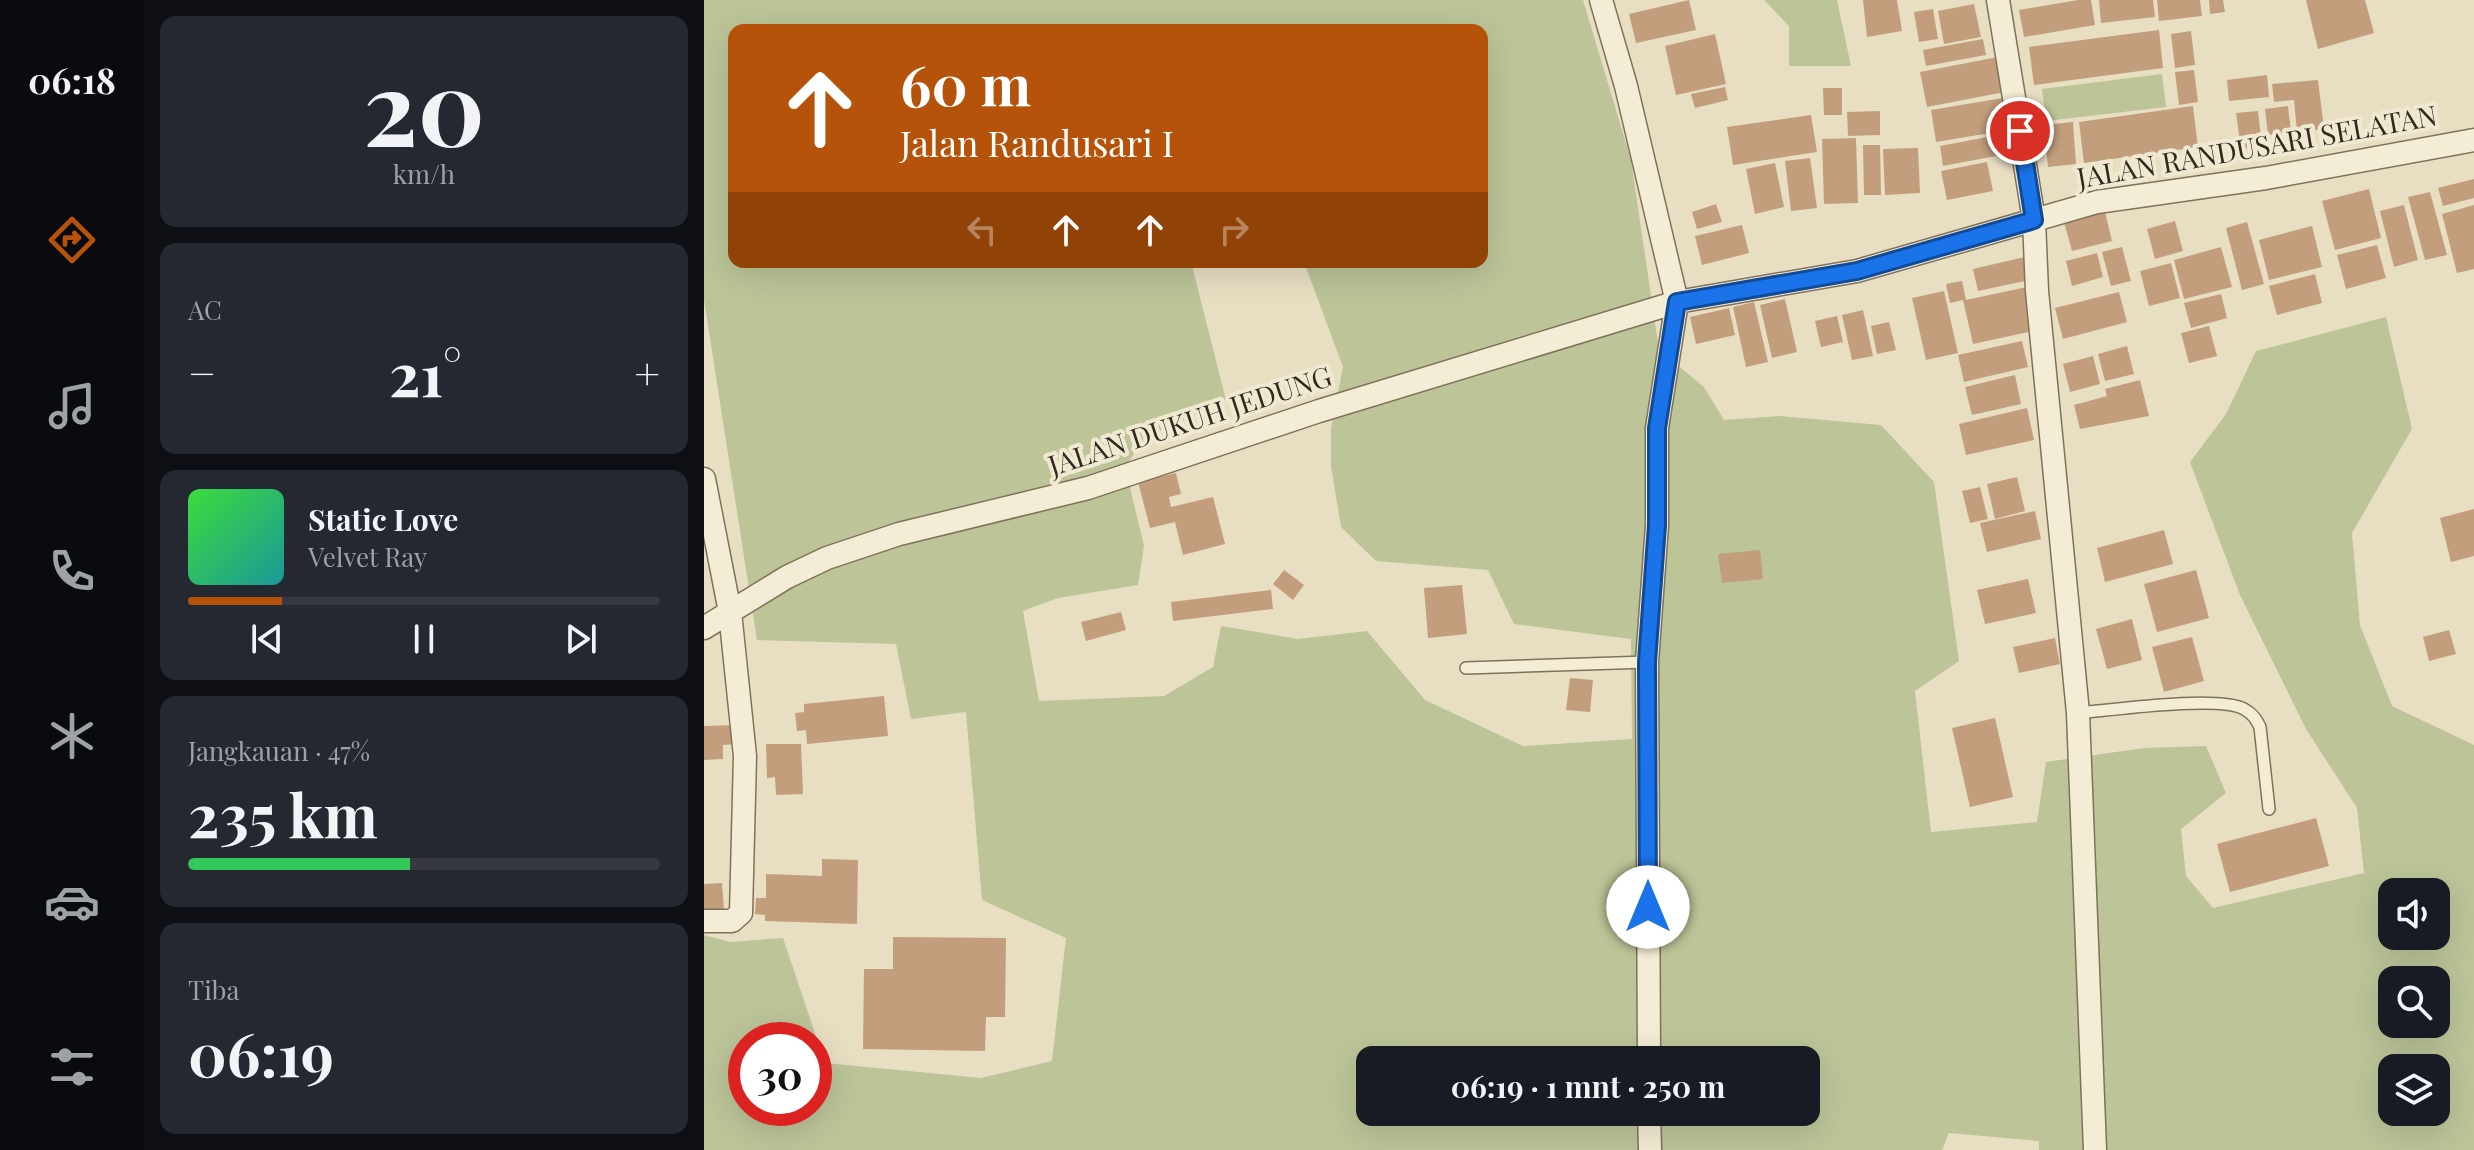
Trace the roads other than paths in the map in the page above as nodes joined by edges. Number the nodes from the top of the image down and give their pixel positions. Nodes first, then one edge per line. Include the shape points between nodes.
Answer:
1 (1601, 0) edge
2 (1998, 0) edge
3 (2474, 140) edge
4 (2034, 220) junction
5 (1677, 302) junction
6 (704, 479) edge
7 (730, 612) junction
8 (704, 628) edge
9 (1647, 662) junction
10 (1466, 668) dead end
11 (2078, 713) junction
12 (2269, 809) dead end
13 (704, 921) edge
14 (1649, 1046) edge
15 (1649, 1126) edge
16 (1650, 1150) edge
17 (2095, 1150) edge

1 - 5 street
2 - 4 street
3 - 4 street, JALAN RANDUSARI SELATAN via 2097,202
4 - 5 street, JALAN RANDUSARI SELATAN via 1857,271
4 - 11 street
5 - 7 street, JALAN DUKUH JEDUNG via 1088,488 899,534 827,558
5 - 9 street via 1657,428 1657,525
6 - 7 street
7 - 8 street, JALAN DUKUH JEDUNG
7 - 13 street via 745,756 741,913 732,921
9 - 10 lane
9 - 14 street
11 - 12 lane via 2212,703 2242,707 2260,727
11 - 17 street
15 - 16 street

